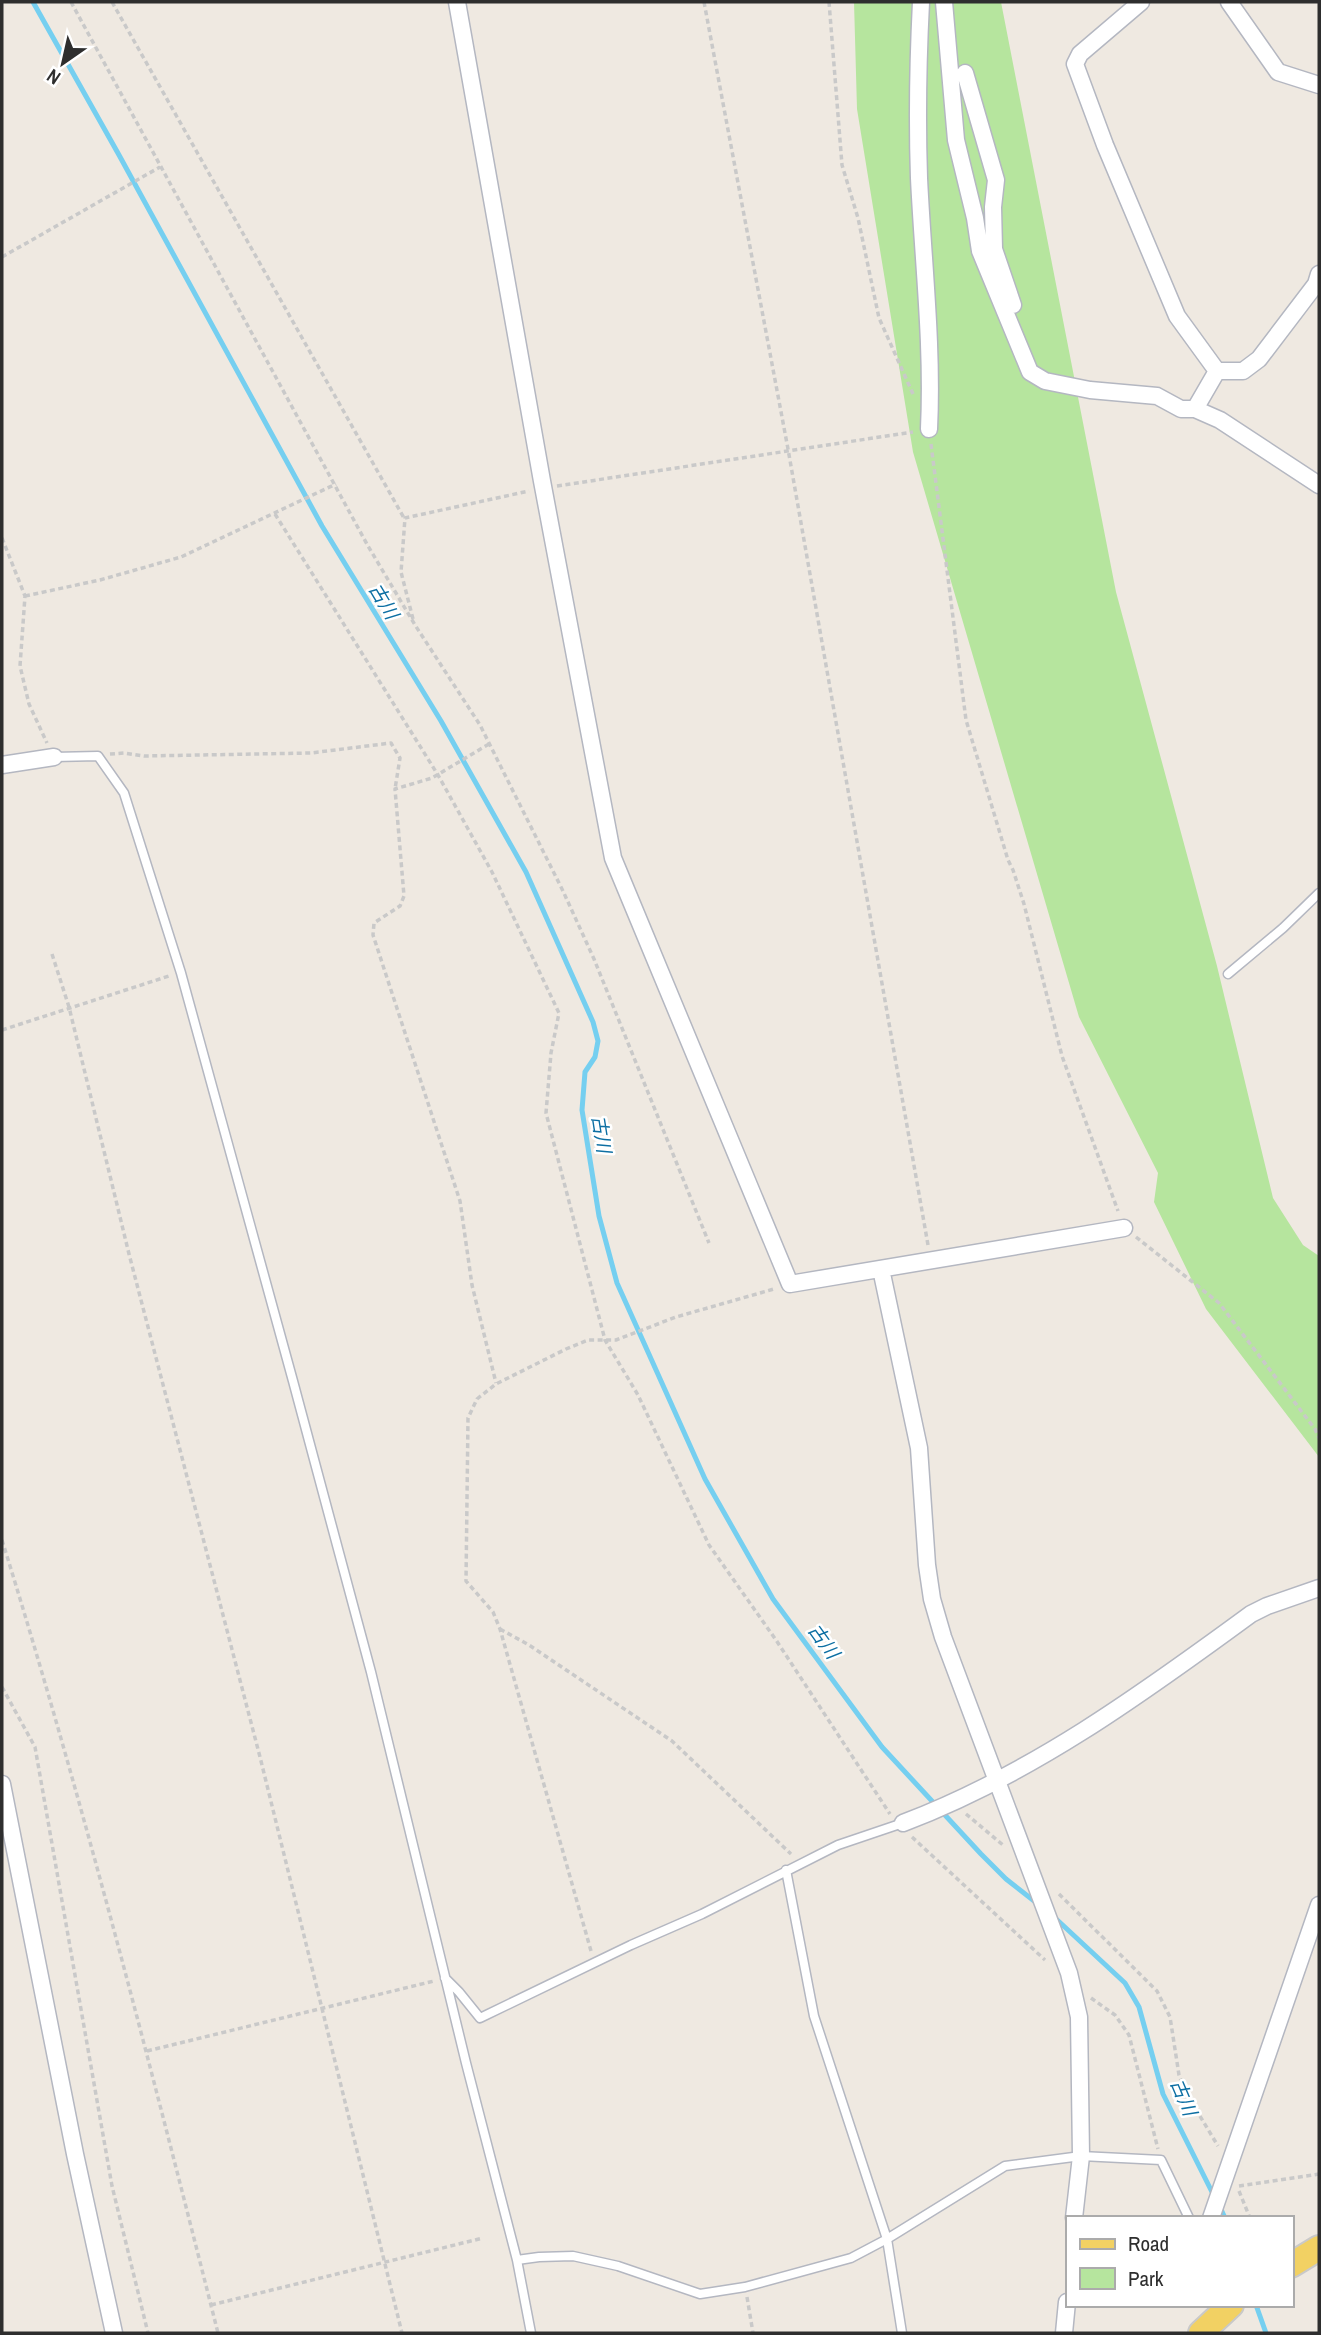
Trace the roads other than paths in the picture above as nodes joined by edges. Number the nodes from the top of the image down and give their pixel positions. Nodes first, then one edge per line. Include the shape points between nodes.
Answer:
1 (457, 2) edge
2 (921, 2) edge
3 (944, 2) edge
4 (1141, 2) edge
5 (1229, 2) edge
6 (965, 72) dead end
7 (1319, 85) edge
8 (1318, 281) edge
9 (1024, 352) junction
10 (1217, 372) junction
11 (1195, 409) junction
12 (929, 429) road end
13 (1319, 485) edge
14 (54, 757) joint
15 (2, 765) edge
16 (1319, 893) edge
17 (1227, 974) dead end
18 (1124, 1228) road end
19 (881, 1269) junction
20 (1319, 1588) edge
21 (997, 1781) junction
22 (2, 1784) edge
23 (900, 1824) joint
24 (786, 1870) junction
25 (1319, 1905) edge
26 (445, 1978) junction
27 (1081, 2156) junction
28 (1074, 2216) edge
29 (1188, 2216) edge
30 (1212, 2216) edge
31 (887, 2239) junction
32 (1319, 2248) edge
33 (517, 2260) junction
34 (1293, 2264) edge
35 (1067, 2307) edge
36 (114, 2333) edge
37 (531, 2333) edge
38 (902, 2333) edge
39 (1064, 2333) edge

1 - 19 street via 613,858 790,1284
2 - 12 street via 917,74 932,379
3 - 9 street via 956,139 980,251
4 - 10 street via 1080,54 1075,64 1177,317
5 - 7 street via 1278,72
6 - 9 street via 996,180 994,249 1020,323
8 - 10 street via 1259,359 1243,371
9 - 11 street via 1030,372 1045,382 1157,396 1181,409
10 - 11 street
11 - 13 street via 1220,420
14 - 15 street
14 - 26 lane via 98,756 124,793 181,972 371,1672
16 - 17 lane
18 - 19 street
19 - 21 street via 919,1448 932,1600
20 - 21 street via 1251,1614 1147,1690
21 - 23 street
21 - 27 street via 1071,1979 1079,2017
22 - 36 street
23 - 24 lane via 838,1845
24 - 26 lane via 480,2018
24 - 31 lane via 814,2016
25 - 30 street via 1232,2176
26 - 33 lane
27 - 28 street
27 - 29 lane via 1161,2160
27 - 31 lane via 1005,2166
31 - 33 lane via 851,2258 745,2287 700,2294 573,2256
31 - 38 lane
32 - 34 main road
33 - 37 lane
35 - 39 street

